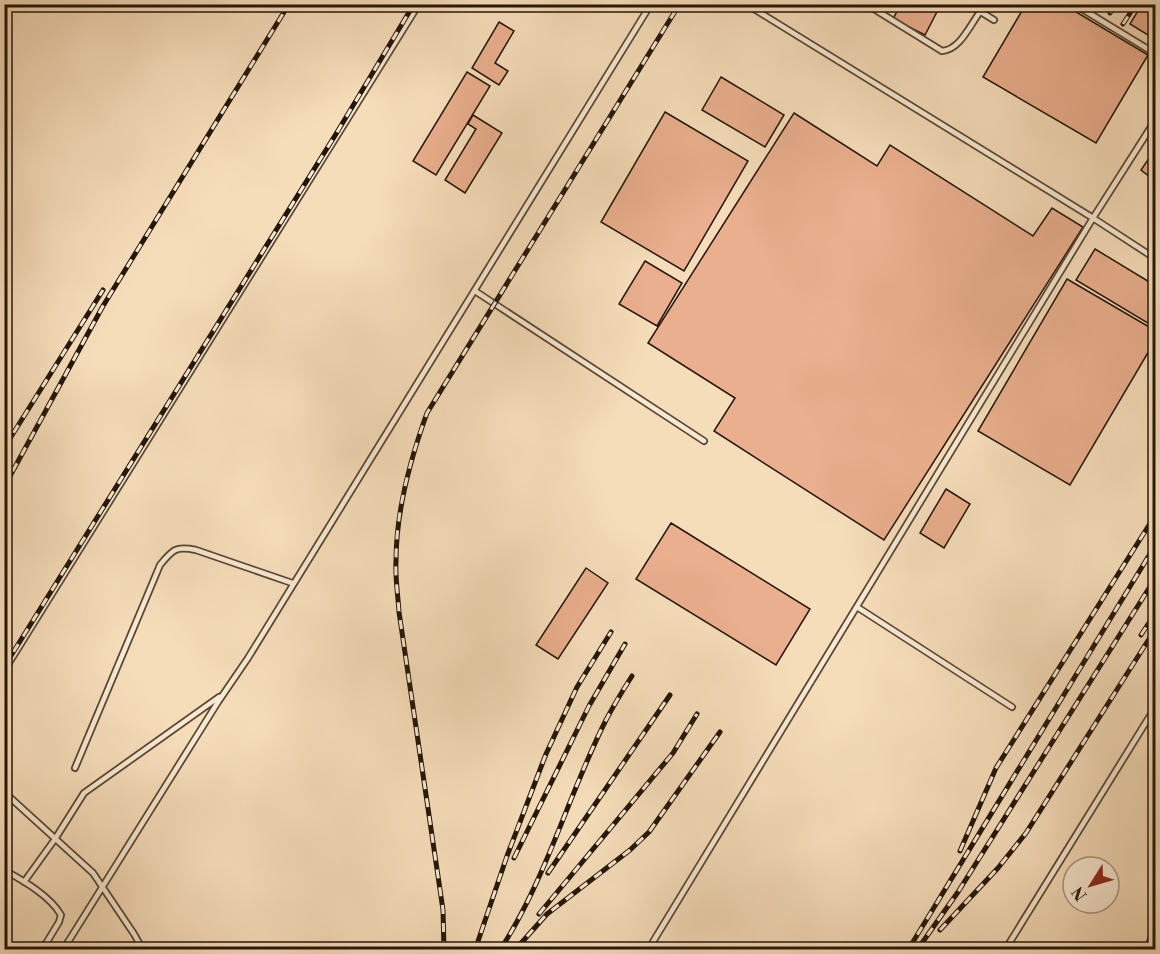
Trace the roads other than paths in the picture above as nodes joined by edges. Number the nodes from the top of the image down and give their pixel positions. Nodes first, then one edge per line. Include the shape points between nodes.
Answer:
1 (419, 4) edge
2 (651, 4) edge
3 (746, 4) edge
4 (866, 4) edge
5 (968, 4) edge
6 (1074, 4) edge
7 (980, 12) junction
8 (994, 21) dead end
9 (1155, 54) edge
10 (1155, 119) edge
11 (1093, 218) junction
12 (1155, 259) edge
13 (475, 291) junction
14 (704, 441) dead end
15 (292, 583) junction
16 (857, 607) junction
17 (4, 671) edge
18 (224, 693) junction
19 (1155, 706) edge
20 (1012, 707) dead end
21 (75, 768) dead end
22 (4, 792) edge
23 (55, 839) junction
24 (4, 870) edge
25 (24, 882) junction
26 (101, 886) junction
27 (1155, 925) edge
28 (42, 950) edge
29 (63, 950) edge
30 (143, 950) edge
31 (648, 950) edge
32 (1005, 950) edge
33 (1147, 950) edge

1 - 17 lane
2 - 13 lane
3 - 11 lane
4 - 7 lane via 942,51 957,44
5 - 7 lane
6 - 9 lane
7 - 8 lane
10 - 11 lane
11 - 12 lane
11 - 16 lane
13 - 14 lane
13 - 15 lane
15 - 18 lane
15 - 21 lane via 196,550 180,547 170,553 160,565
16 - 20 lane
16 - 31 lane
18 - 23 lane via 84,793
18 - 26 lane
19 - 32 lane
22 - 23 lane
23 - 25 lane
23 - 26 lane via 93,873
24 - 25 lane
25 - 28 lane via 61,915
26 - 29 lane
26 - 30 lane
27 - 33 lane

